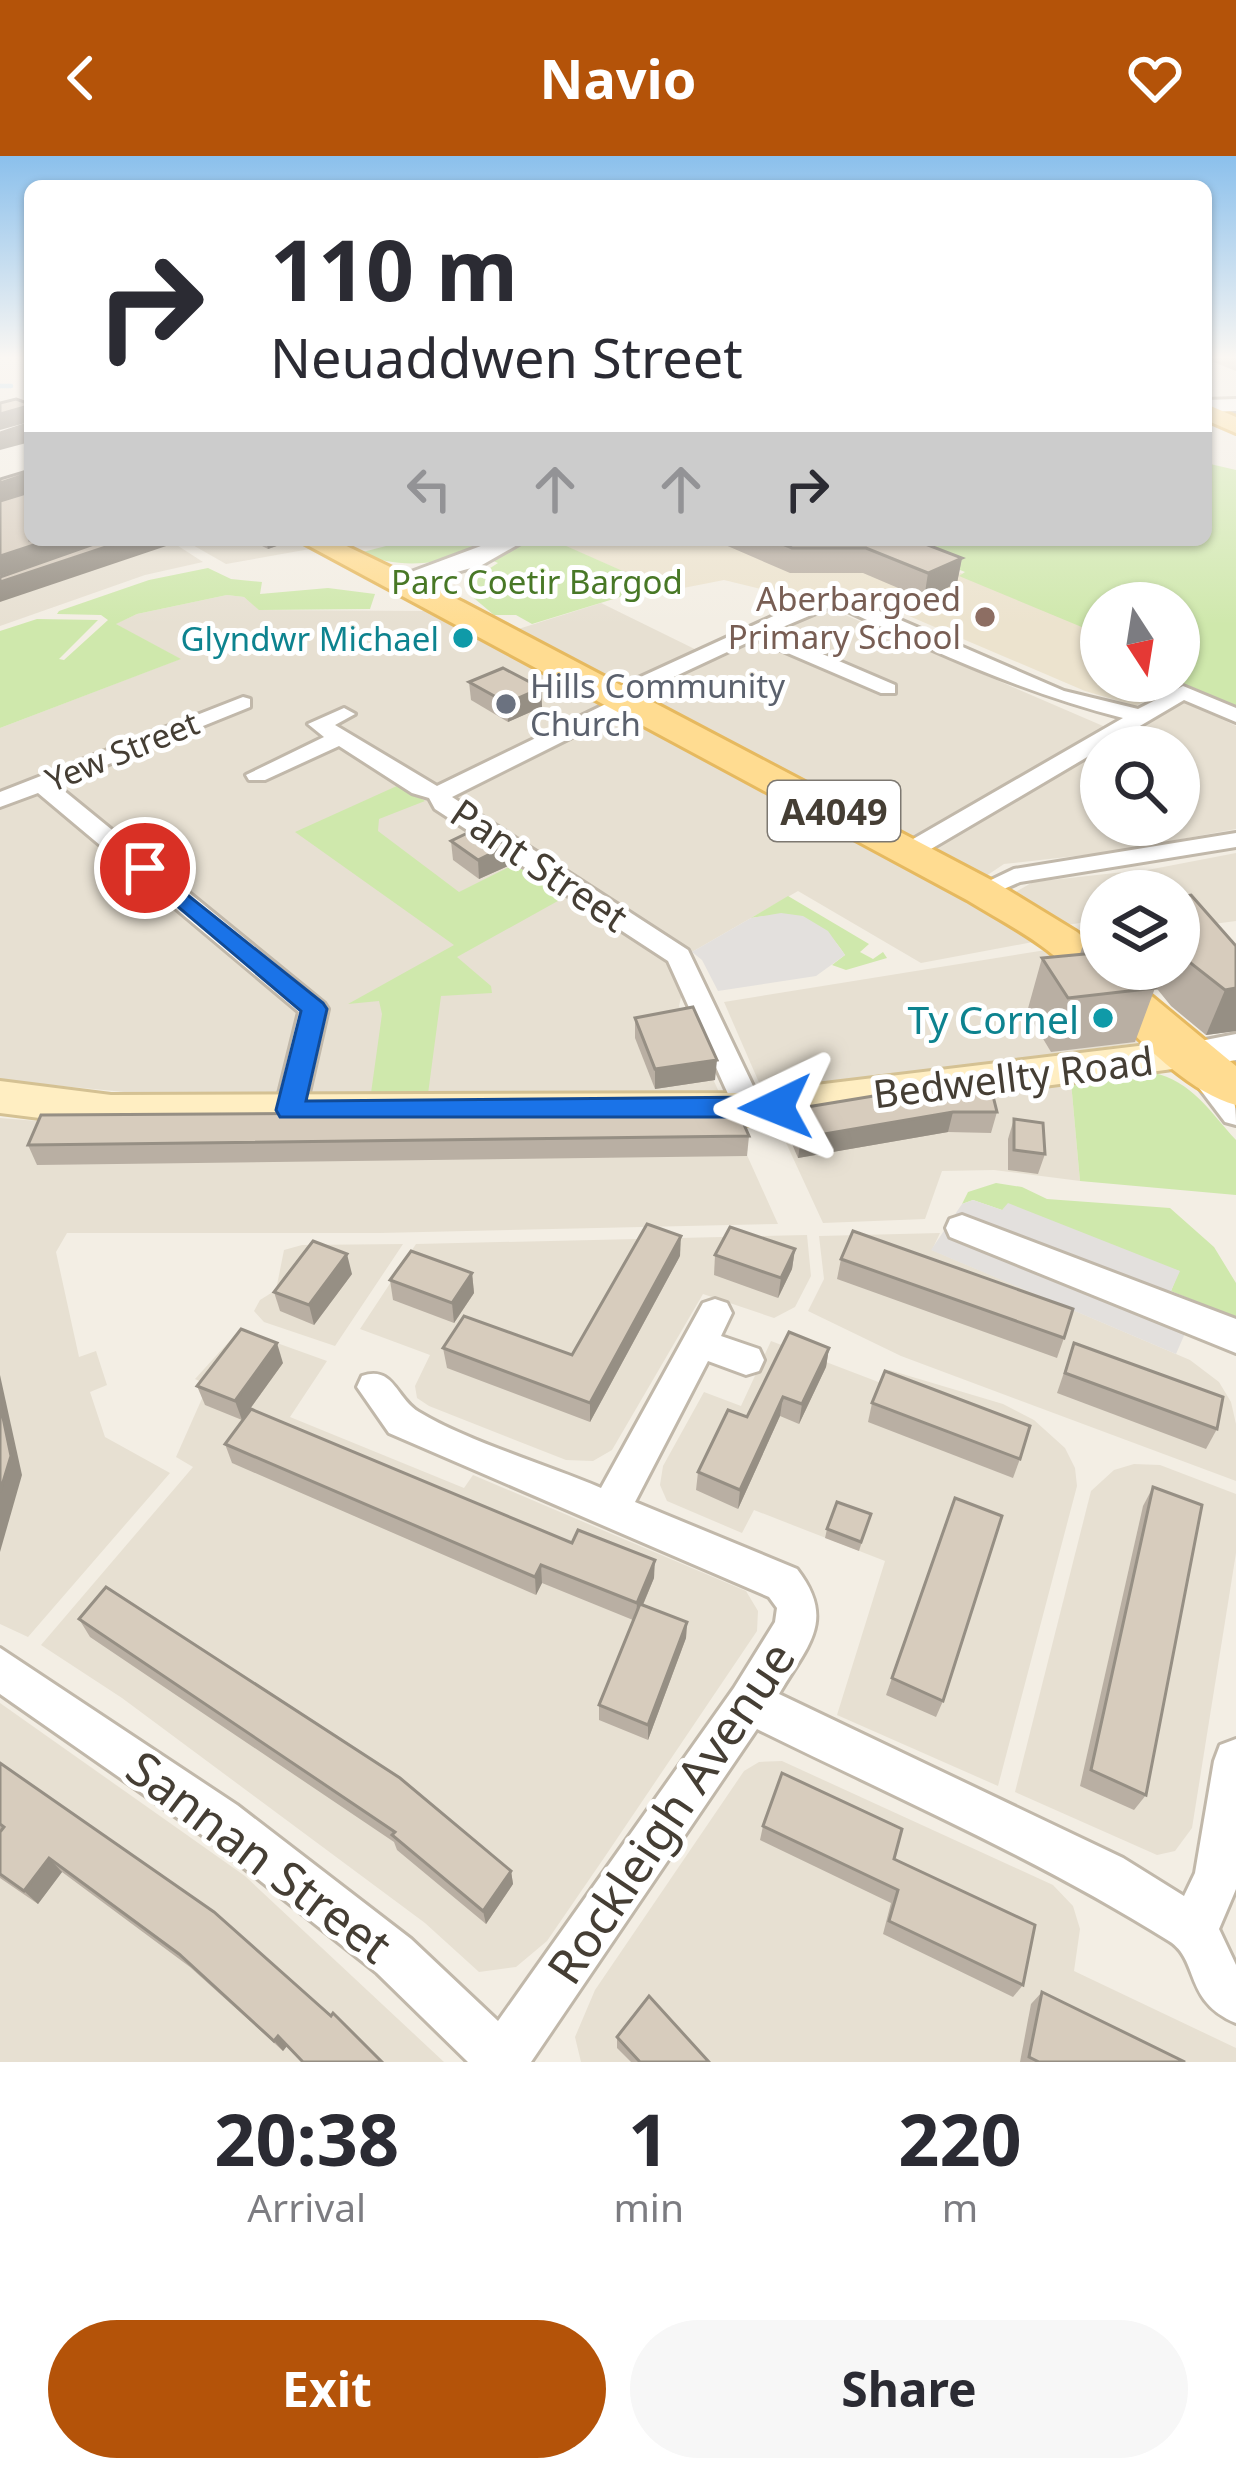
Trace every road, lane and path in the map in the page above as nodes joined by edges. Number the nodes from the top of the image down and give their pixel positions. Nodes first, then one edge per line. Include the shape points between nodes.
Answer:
1 (325, 546) edge
2 (507, 546) edge
3 (462, 580) junction
4 (407, 585) junction
5 (753, 631) junction
6 (889, 689) dead end
7 (623, 698) junction
8 (243, 703) dead end
9 (1136, 716) junction
10 (1236, 716) edge
11 (257, 775) dead end
12 (41, 784) junction
13 (439, 794) junction
14 (0, 800) edge
15 (1236, 840) edge
16 (910, 851) junction
17 (981, 891) junction
18 (1236, 1047) edge
19 (1188, 1055) junction
20 (1236, 1088) edge
21 (0, 1097) edge
22 (748, 1109) junction
23 (290, 1110) junction
24 (1236, 1114) edge
25 (962, 1228) dead end
26 (1236, 1338) edge
27 (746, 1360) dead end
28 (375, 1387) dead end
29 (611, 1508) junction
30 (0, 1669) edge
31 (749, 1703) junction
32 (1236, 1761) edge
33 (1194, 1929) junction
34 (1236, 1998) edge
35 (503, 2060) edge

1 - 4 main road, A4049
2 - 3 street
3 - 4 main road, A4049
3 - 4 street
3 - 7 main road, A4049
5 - 6 street
5 - 7 street, Pant Street
5 - 9 street, Pant Street via 822,602 850,601 956,656
7 - 13 street, Pant Street
7 - 16 main road, A4049
8 - 12 street, Yew Street
9 - 10 street via 1183,692
9 - 16 street
11 - 13 street via 342,726
12 - 14 street, Yew Street
12 - 23 street via 314,1009
13 - 22 street, Pant Street via 443,804 679,956
15 - 17 street via 1014,876
16 - 17 main road, A4049
17 - 19 main road, A4049 via 1062,941
18 - 19 street, Bedwellty Road
19 - 20 main road, A4049
19 - 22 main road, Bedwellty Road
19 - 24 street
21 - 23 main road, Bedwellty Road via 111,1112
22 - 23 main road, Bedwellty Road
25 - 26 street
27 - 29 street via 708,1328
28 - 29 street, Rockleigh Avenue via 402,1422
29 - 31 street, Rockleigh Avenue via 783,1583 798,1604 795,1628
30 - 35 street, Sannan Street via 221,1821 394,1956
31 - 33 street via 1106,1875
31 - 35 street, Rockleigh Avenue
32 - 33 street via 1218,1876
33 - 34 street via 1217,1981

